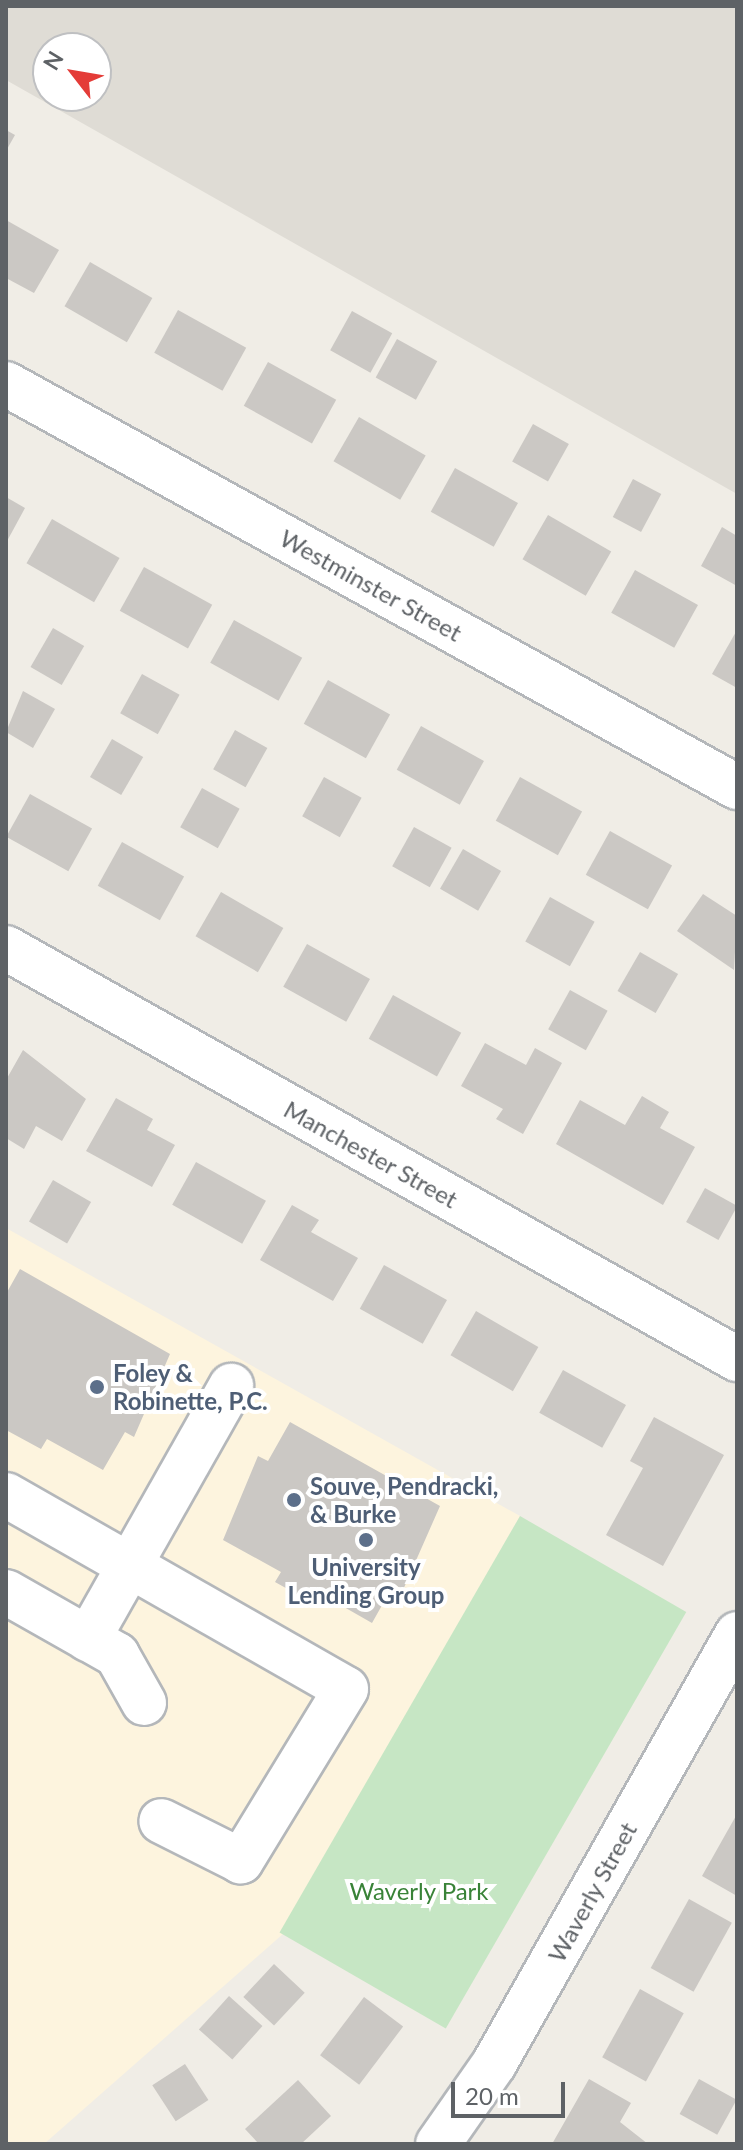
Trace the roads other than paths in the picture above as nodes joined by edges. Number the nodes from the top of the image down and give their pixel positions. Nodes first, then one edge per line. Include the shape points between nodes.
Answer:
1 (6, 384) edge
2 (737, 787) edge
3 (6, 948) edge
4 (737, 1359) edge
5 (231, 1386) dead end
6 (6, 1495) edge
7 (130, 1566) junction
8 (6, 1592) edge
9 (737, 1634) edge
10 (88, 1639) junction
11 (144, 1703) dead end
12 (161, 1821) dead end
13 (438, 2144) edge

1 - 2 street, Westminster Street
3 - 4 street, Manchester Street
5 - 7 street
6 - 7 street
7 - 10 street
7 - 12 street via 346,1689 241,1861
8 - 10 street
9 - 13 street, Waverly Street via 494,2064
10 - 11 street via 117,1655

